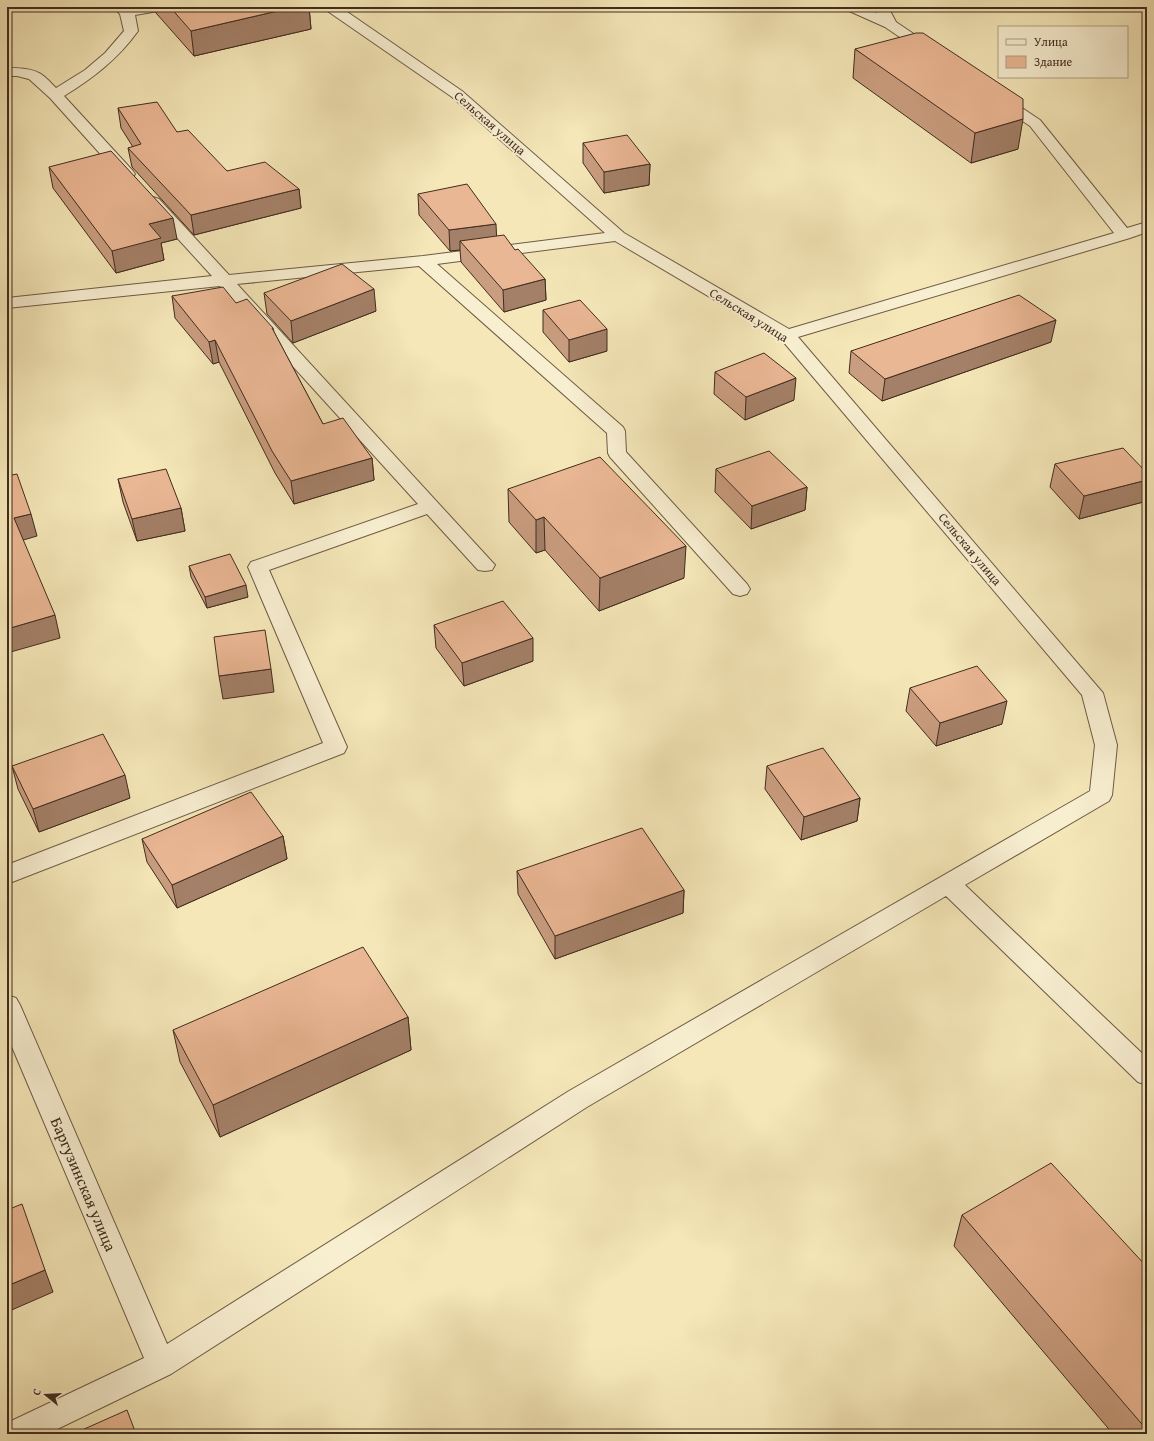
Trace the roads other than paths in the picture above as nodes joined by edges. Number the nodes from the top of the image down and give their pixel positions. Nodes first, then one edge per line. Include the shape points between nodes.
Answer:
1 (159, 7) edge
2 (331, 7) edge
3 (852, 7) edge
4 (881, 7) edge
5 (124, 10) edge
6 (890, 24) junction
7 (943, 60) edge
8 (7, 72) edge
9 (989, 92) edge
10 (54, 95) junction
11 (1147, 227) edge
12 (1124, 235) junction
13 (618, 236) junction
14 (423, 261) junction
15 (225, 280) junction
16 (7, 303) edge
17 (787, 335) junction
18 (431, 506) junction
19 (485, 565) dead end
20 (740, 589) dead end
21 (7, 875) edge
22 (948, 884) junction
23 (7, 1005) edge
24 (1147, 1074) edge
25 (161, 1364) junction
26 (15, 1434) edge

1 - 5 street
2 - 13 street, Сельская улица via 457,94
3 - 6 street
4 - 6 street
5 - 10 street via 130,31 110,56 90,73
6 - 7 street
8 - 10 street via 34,76
9 - 12 street via 1035,123
10 - 15 street
11 - 12 street
12 - 17 street
13 - 14 street
13 - 17 street, Сельская улица
14 - 15 street
14 - 20 street via 616,431 617,453
15 - 16 street
15 - 18 street
17 - 22 street, Сельская улица via 1092,693 1106,745 1100,795
18 - 19 street
18 - 21 street via 258,567 336,748
22 - 24 street
22 - 25 street via 578,1099
23 - 25 street, Баргузинская улица
25 - 26 street

